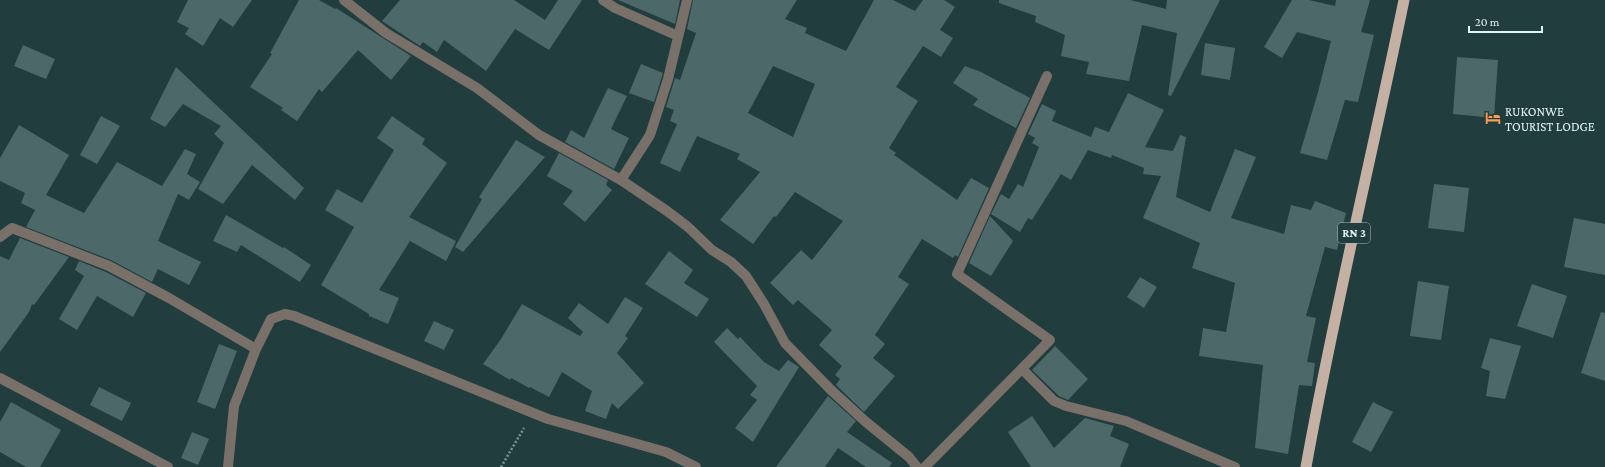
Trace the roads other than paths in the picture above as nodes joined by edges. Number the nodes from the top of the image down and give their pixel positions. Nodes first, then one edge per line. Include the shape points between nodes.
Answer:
1 (344, 0) edge
2 (603, 0) edge
3 (687, 0) edge
4 (1404, 0) edge
5 (678, 36) junction
6 (1047, 76) dead end
7 (621, 180) junction
8 (0, 237) edge
9 (256, 349) junction
10 (1022, 370) junction
11 (0, 378) edge
12 (168, 467) edge
13 (228, 467) edge
14 (696, 467) edge
15 (917, 467) edge
16 (925, 467) edge
17 (1235, 467) edge
18 (1306, 467) edge

1 - 7 street via 386,33 477,88 539,135
2 - 5 street via 615,8
3 - 5 street
4 - 18 highway, RN 3 via 1342,284
5 - 7 street via 668,79 650,135
6 - 10 street via 957,274 1050,340
7 - 15 street via 688,227 712,250 731,262 746,276 785,343 831,390 909,457
8 - 9 street via 12,228 109,266
9 - 13 street via 234,406
9 - 14 street via 272,319 285,314 294,316 532,413 666,452
10 - 16 street
10 - 17 street via 1054,401 1126,421
11 - 12 street

